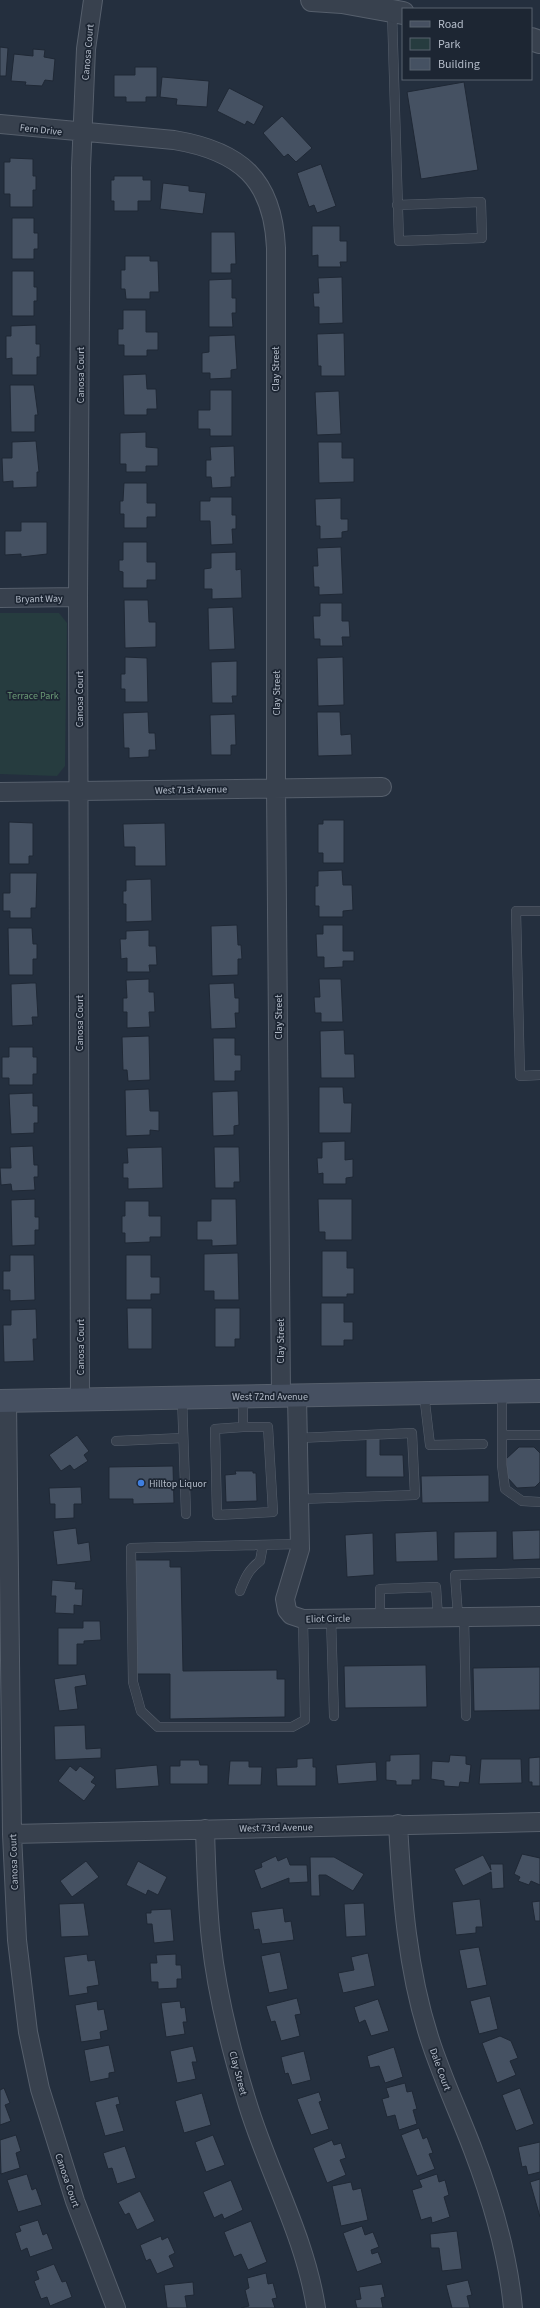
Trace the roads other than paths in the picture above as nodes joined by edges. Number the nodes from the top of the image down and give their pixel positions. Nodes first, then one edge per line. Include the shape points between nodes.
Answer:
1 (93, 0) edge
2 (312, 0) edge
3 (342, 1) edge
4 (398, 12) edge
5 (0, 124) edge
6 (82, 133) junction
7 (398, 205) junction
8 (78, 597) junction
9 (0, 598) edge
10 (382, 787) dead end
11 (276, 788) junction
12 (79, 791) junction
13 (0, 792) edge
14 (540, 911) edge
15 (540, 1075) edge
16 (540, 1391) edge
17 (502, 1392) junction
18 (424, 1394) junction
19 (243, 1396) junction
20 (289, 1396) junction
21 (182, 1397) junction
22 (80, 1399) junction
23 (3, 1401) edge
24 (243, 1427) junction
25 (504, 1435) junction
26 (540, 1435) edge
27 (183, 1438) junction
28 (298, 1438) junction
29 (116, 1441) dead end
30 (484, 1444) dead end
31 (300, 1499) junction
32 (540, 1502) edge
33 (186, 1514) dead end
34 (300, 1544) junction
35 (263, 1545) junction
36 (540, 1573) edge
37 (240, 1591) dead end
38 (461, 1616) junction
39 (540, 1616) edge
40 (438, 1617) junction
41 (331, 1618) junction
42 (380, 1618) junction
43 (303, 1619) junction
44 (334, 1716) dead end
45 (466, 1716) dead end
46 (540, 1822) edge
47 (398, 1824) junction
48 (205, 1829) junction
49 (12, 1834) junction
50 (116, 2308) edge
51 (316, 2308) edge
52 (512, 2308) edge

1 - 6 street, Canosa Court via 86,49
2 - 3 street
3 - 4 street
4 - 7 lane
5 - 6 street, Fern Drive
6 - 8 street, Canosa Court
6 - 11 street, Clay Street via 174,140 222,152 255,178 266,196 273,216 276,248
7 - 7 lane via 399,241 482,238 481,202
8 - 9 street, Bryant Way
8 - 12 street, Canosa Court
10 - 11 street, West 71st Avenue
11 - 12 street, West 71st Avenue
11 - 20 street, Clay Street
12 - 13 street, West 71st Avenue
12 - 22 street, Canosa Court
14 - 15 lane via 516,911 520,1076
16 - 17 main road, West 72nd Avenue
17 - 18 main road, West 72nd Avenue
17 - 25 lane
18 - 20 main road, West 72nd Avenue
18 - 30 lane via 430,1445
19 - 20 main road, West 72nd Avenue
19 - 21 main road, West 72nd Avenue
19 - 24 lane
20 - 28 street, Eliot Circle
21 - 22 main road, West 72nd Avenue
21 - 27 lane
22 - 23 main road, West 72nd Avenue
23 - 49 street, Canosa Court
24 - 24 lane via 215,1429 217,1515 273,1512 268,1426
25 - 26 lane
25 - 32 lane via 502,1465 505,1490 522,1501
27 - 29 lane
27 - 33 lane
28 - 31 street, Eliot Circle
28 - 31 lane via 412,1433 414,1495
31 - 34 street, Eliot Circle
34 - 35 lane
34 - 43 street, Eliot Circle via 285,1599 290,1615
35 - 37 lane via 260,1560 245,1577
35 - 43 lane via 131,1548 133,1682 141,1711 158,1727 292,1727 305,1720
36 - 38 lane via 454,1575
38 - 39 street, Eliot Circle
38 - 40 street, Eliot Circle
38 - 45 lane
40 - 42 street, Eliot Circle
40 - 42 lane via 436,1587 380,1589
41 - 42 street, Eliot Circle
41 - 43 street, Eliot Circle
41 - 44 lane
46 - 47 street, West 73rd Avenue
47 - 48 street, West 73rd Avenue
47 - 52 street, Dale Court via 405,1924 417,1994 430,2039 486,2188 506,2266
48 - 49 street, West 73rd Avenue
48 - 51 street, Clay Street via 211,1941 227,2029 266,2158 300,2239
49 - 50 street, Canosa Court via 17,1940 28,2032 40,2089 75,2201

